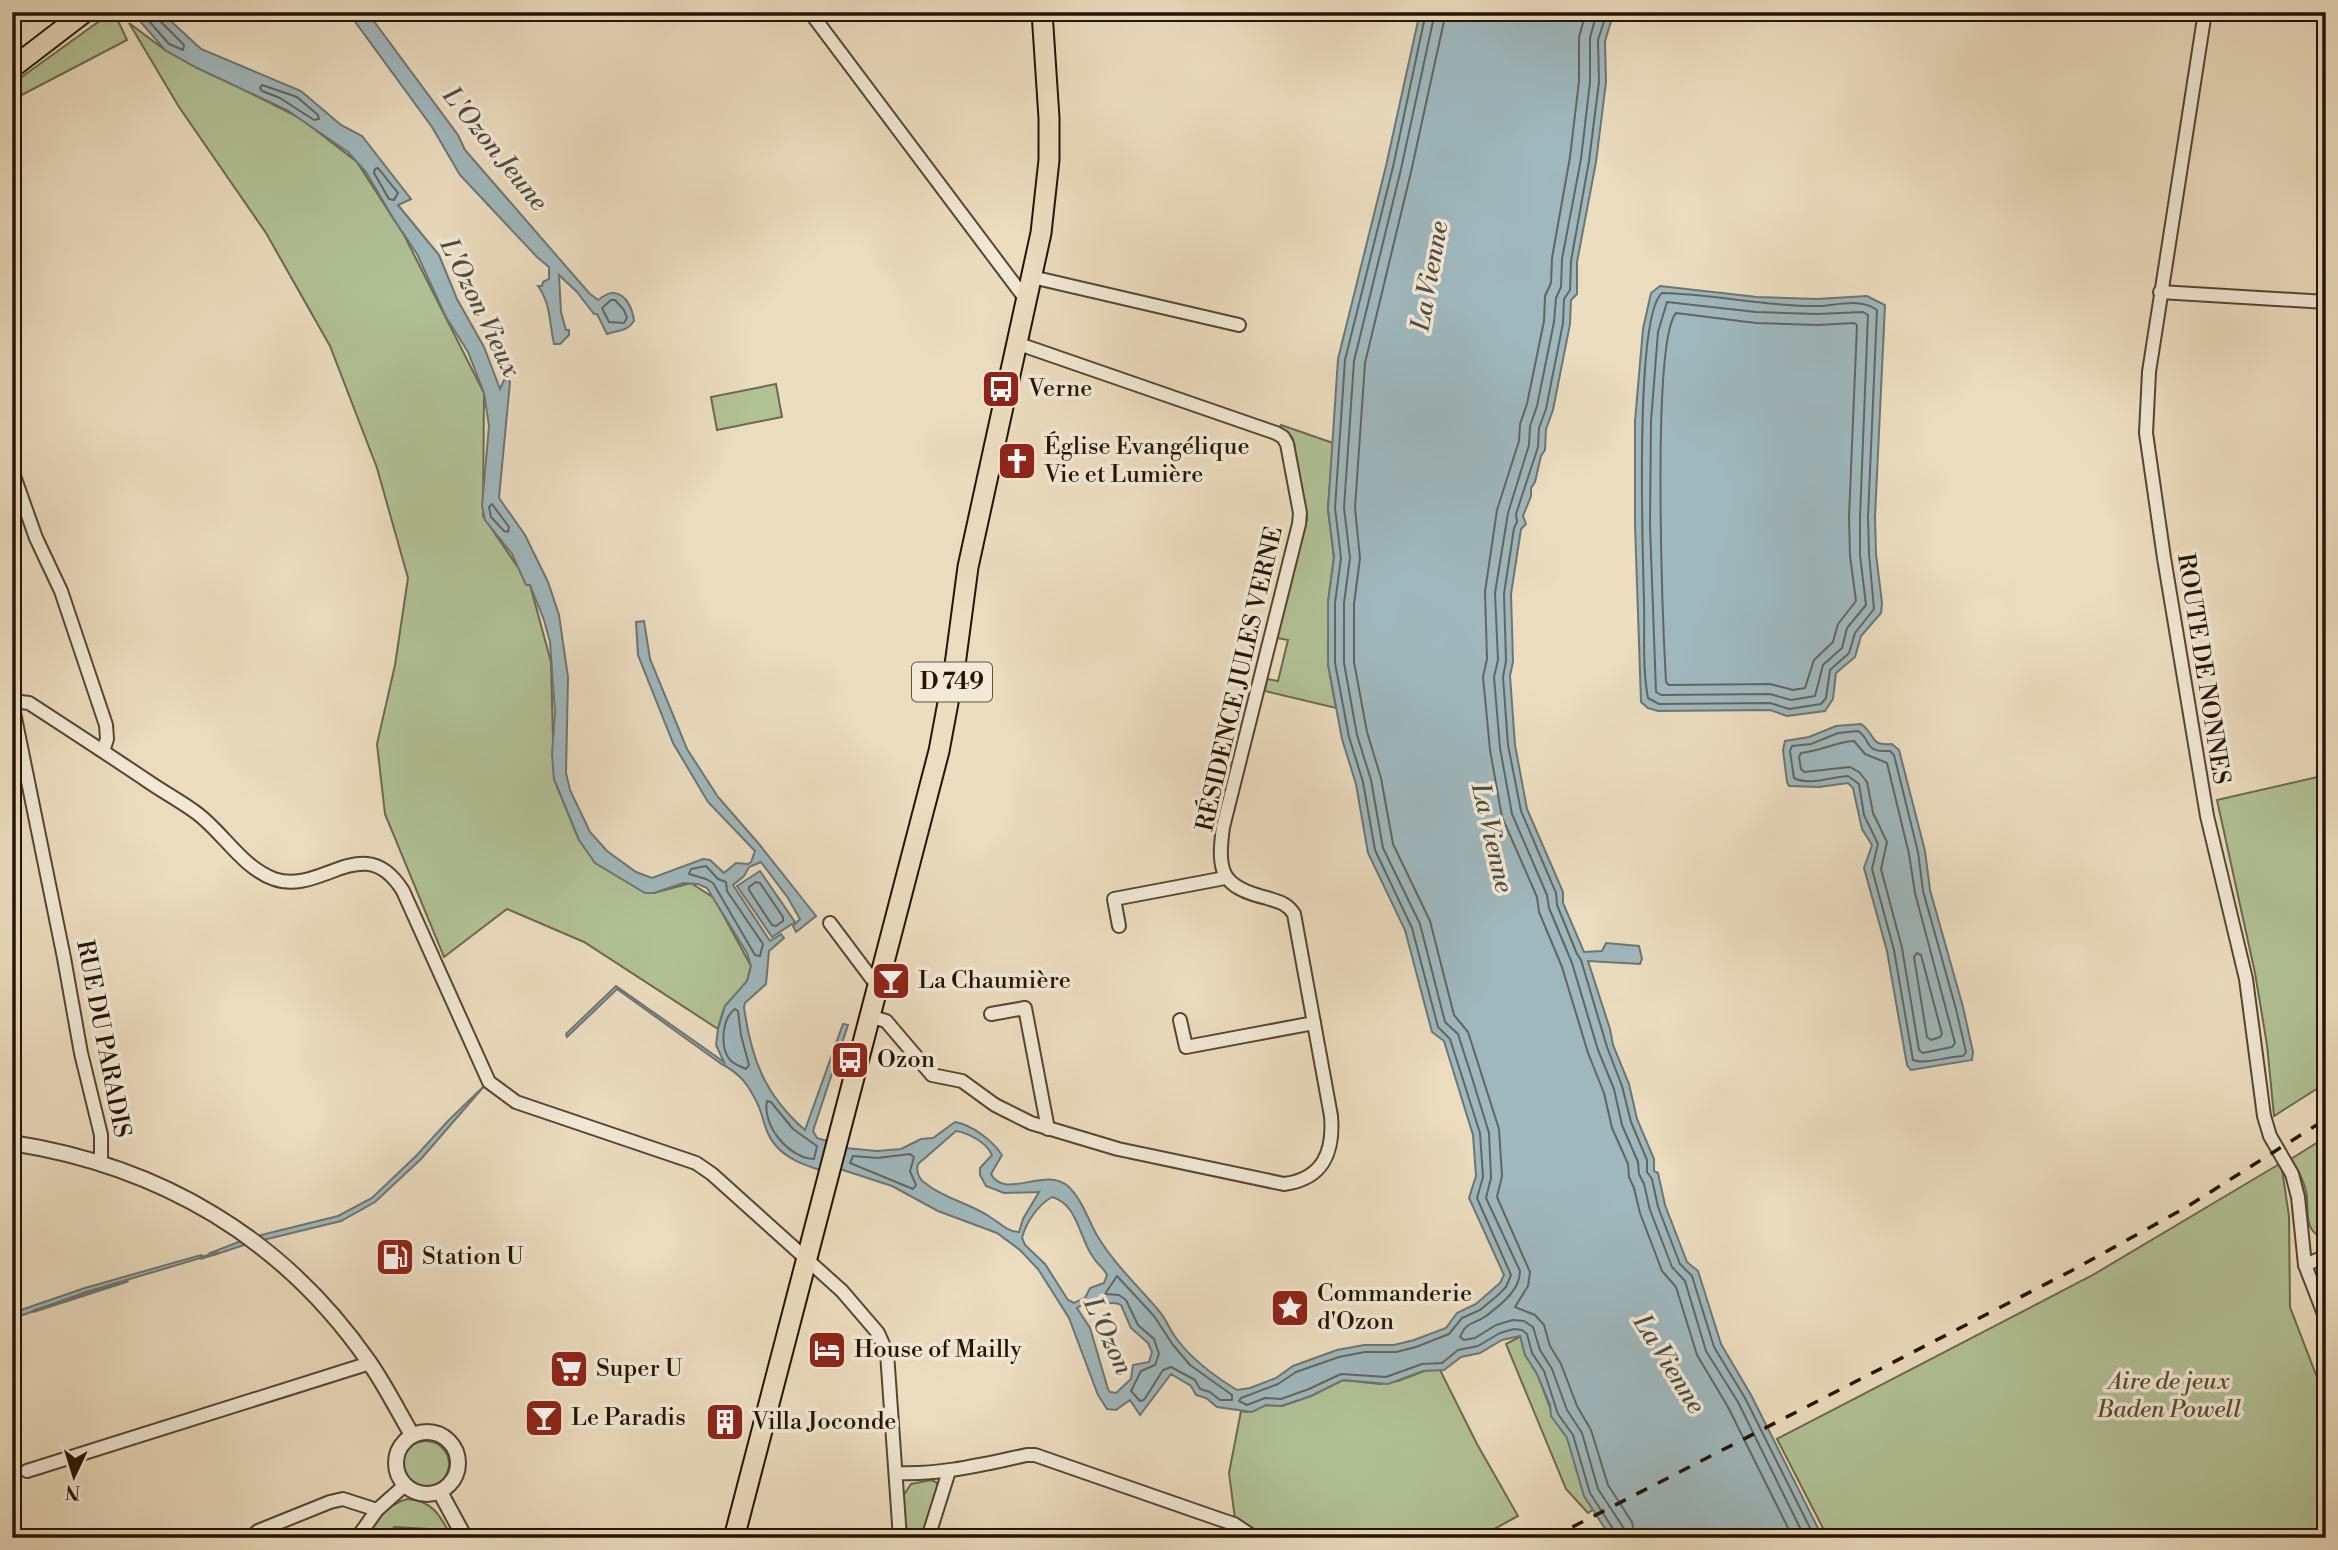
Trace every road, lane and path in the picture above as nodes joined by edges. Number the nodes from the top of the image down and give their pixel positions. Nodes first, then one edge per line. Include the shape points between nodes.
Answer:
1 (85, 12) edge
2 (810, 12) edge
3 (1041, 12) edge
4 (2205, 12) edge
5 (12, 68) edge
6 (1030, 286) junction
7 (2160, 292) junction
8 (2326, 302) edge
9 (1238, 325) dead end
10 (1018, 344) junction
11 (14, 476) dead end
12 (12, 702) edge
13 (103, 751) junction
14 (19, 770) edge
15 (1226, 878) junction
16 (830, 923) dead end
17 (1119, 926) dead end
18 (878, 981) junction
19 (990, 1014) dead end
20 (869, 1016) junction
21 (1180, 1020) dead end
22 (1314, 1023) junction
23 (1048, 1129) junction
24 (12, 1143) edge
25 (101, 1162) junction
26 (2326, 1256) edge
27 (806, 1259) junction
28 (2305, 1265) junction
29 (2326, 1319) edge
30 (370, 1363) junction
31 (412, 1435) junction
32 (27, 1471) dead end
33 (949, 1472) junction
34 (897, 1473) junction
35 (405, 1485) junction
36 (440, 1492) junction
37 (377, 1510) junction
38 (250, 1538) edge
39 (357, 1538) edge
40 (464, 1538) edge
41 (734, 1538) edge
42 (900, 1538) edge
43 (928, 1538) edge
44 (1255, 1538) edge

1 - 5 main road
2 - 6 street via 1021,293
3 - 6 main road, D 749 via 1049,160
4 - 7 street, ROUTE DE NONNES
6 - 9 street
6 - 10 main road, D 749
7 - 8 street
7 - 28 street, ROUTE DE NONNES via 2146,411 2148,460 2207,816 2246,979 2264,1116 2295,1185
10 - 15 street, RÉSIDENCE JULES VERNE via 1276,433 1287,444 1299,524 1223,827 1221,854
10 - 18 main road, D 749 via 968,567 939,751
11 - 13 street via 61,591 106,725
12 - 13 street via 29,704
12 - 14 street, RUE DU PARADIS
13 - 27 street via 198,815 250,866 277,880 293,881 365,863 388,872 403,891 489,1082 516,1102 696,1163
14 - 25 street, RUE DU PARADIS via 62,944 101,1135
15 - 17 street via 1114,898
15 - 22 street via 1234,888 1282,902 1294,914
16 - 18 street
18 - 20 main road, D 749
19 - 23 street via 1025,1008
20 - 23 street via 886,1021 933,1075 962,1081 995,1105
20 - 27 main road, D 749
21 - 22 street via 1186,1047
22 - 23 street via 1332,1144 1314,1173 1295,1183 1201,1168
24 - 25 street
25 - 30 street, RUE DU PARADIS via 183,1196 253,1240 314,1294
26 - 28 street
27 - 34 street via 842,1292 883,1342
27 - 41 main road, D 749
28 - 29 street, ROUTE DE NONNES
30 - 31 street, RUE DU PARADIS
30 - 32 street
31 - 35 street via 397,1457 396,1468
31 - 36 street via 431,1432 452,1444 459,1465 456,1477
33 - 34 street
33 - 43 street
33 - 44 street via 1035,1455 1219,1518
34 - 42 street
35 - 36 street via 415,1492
35 - 37 street
36 - 40 street
37 - 38 street via 342,1499
37 - 39 street

